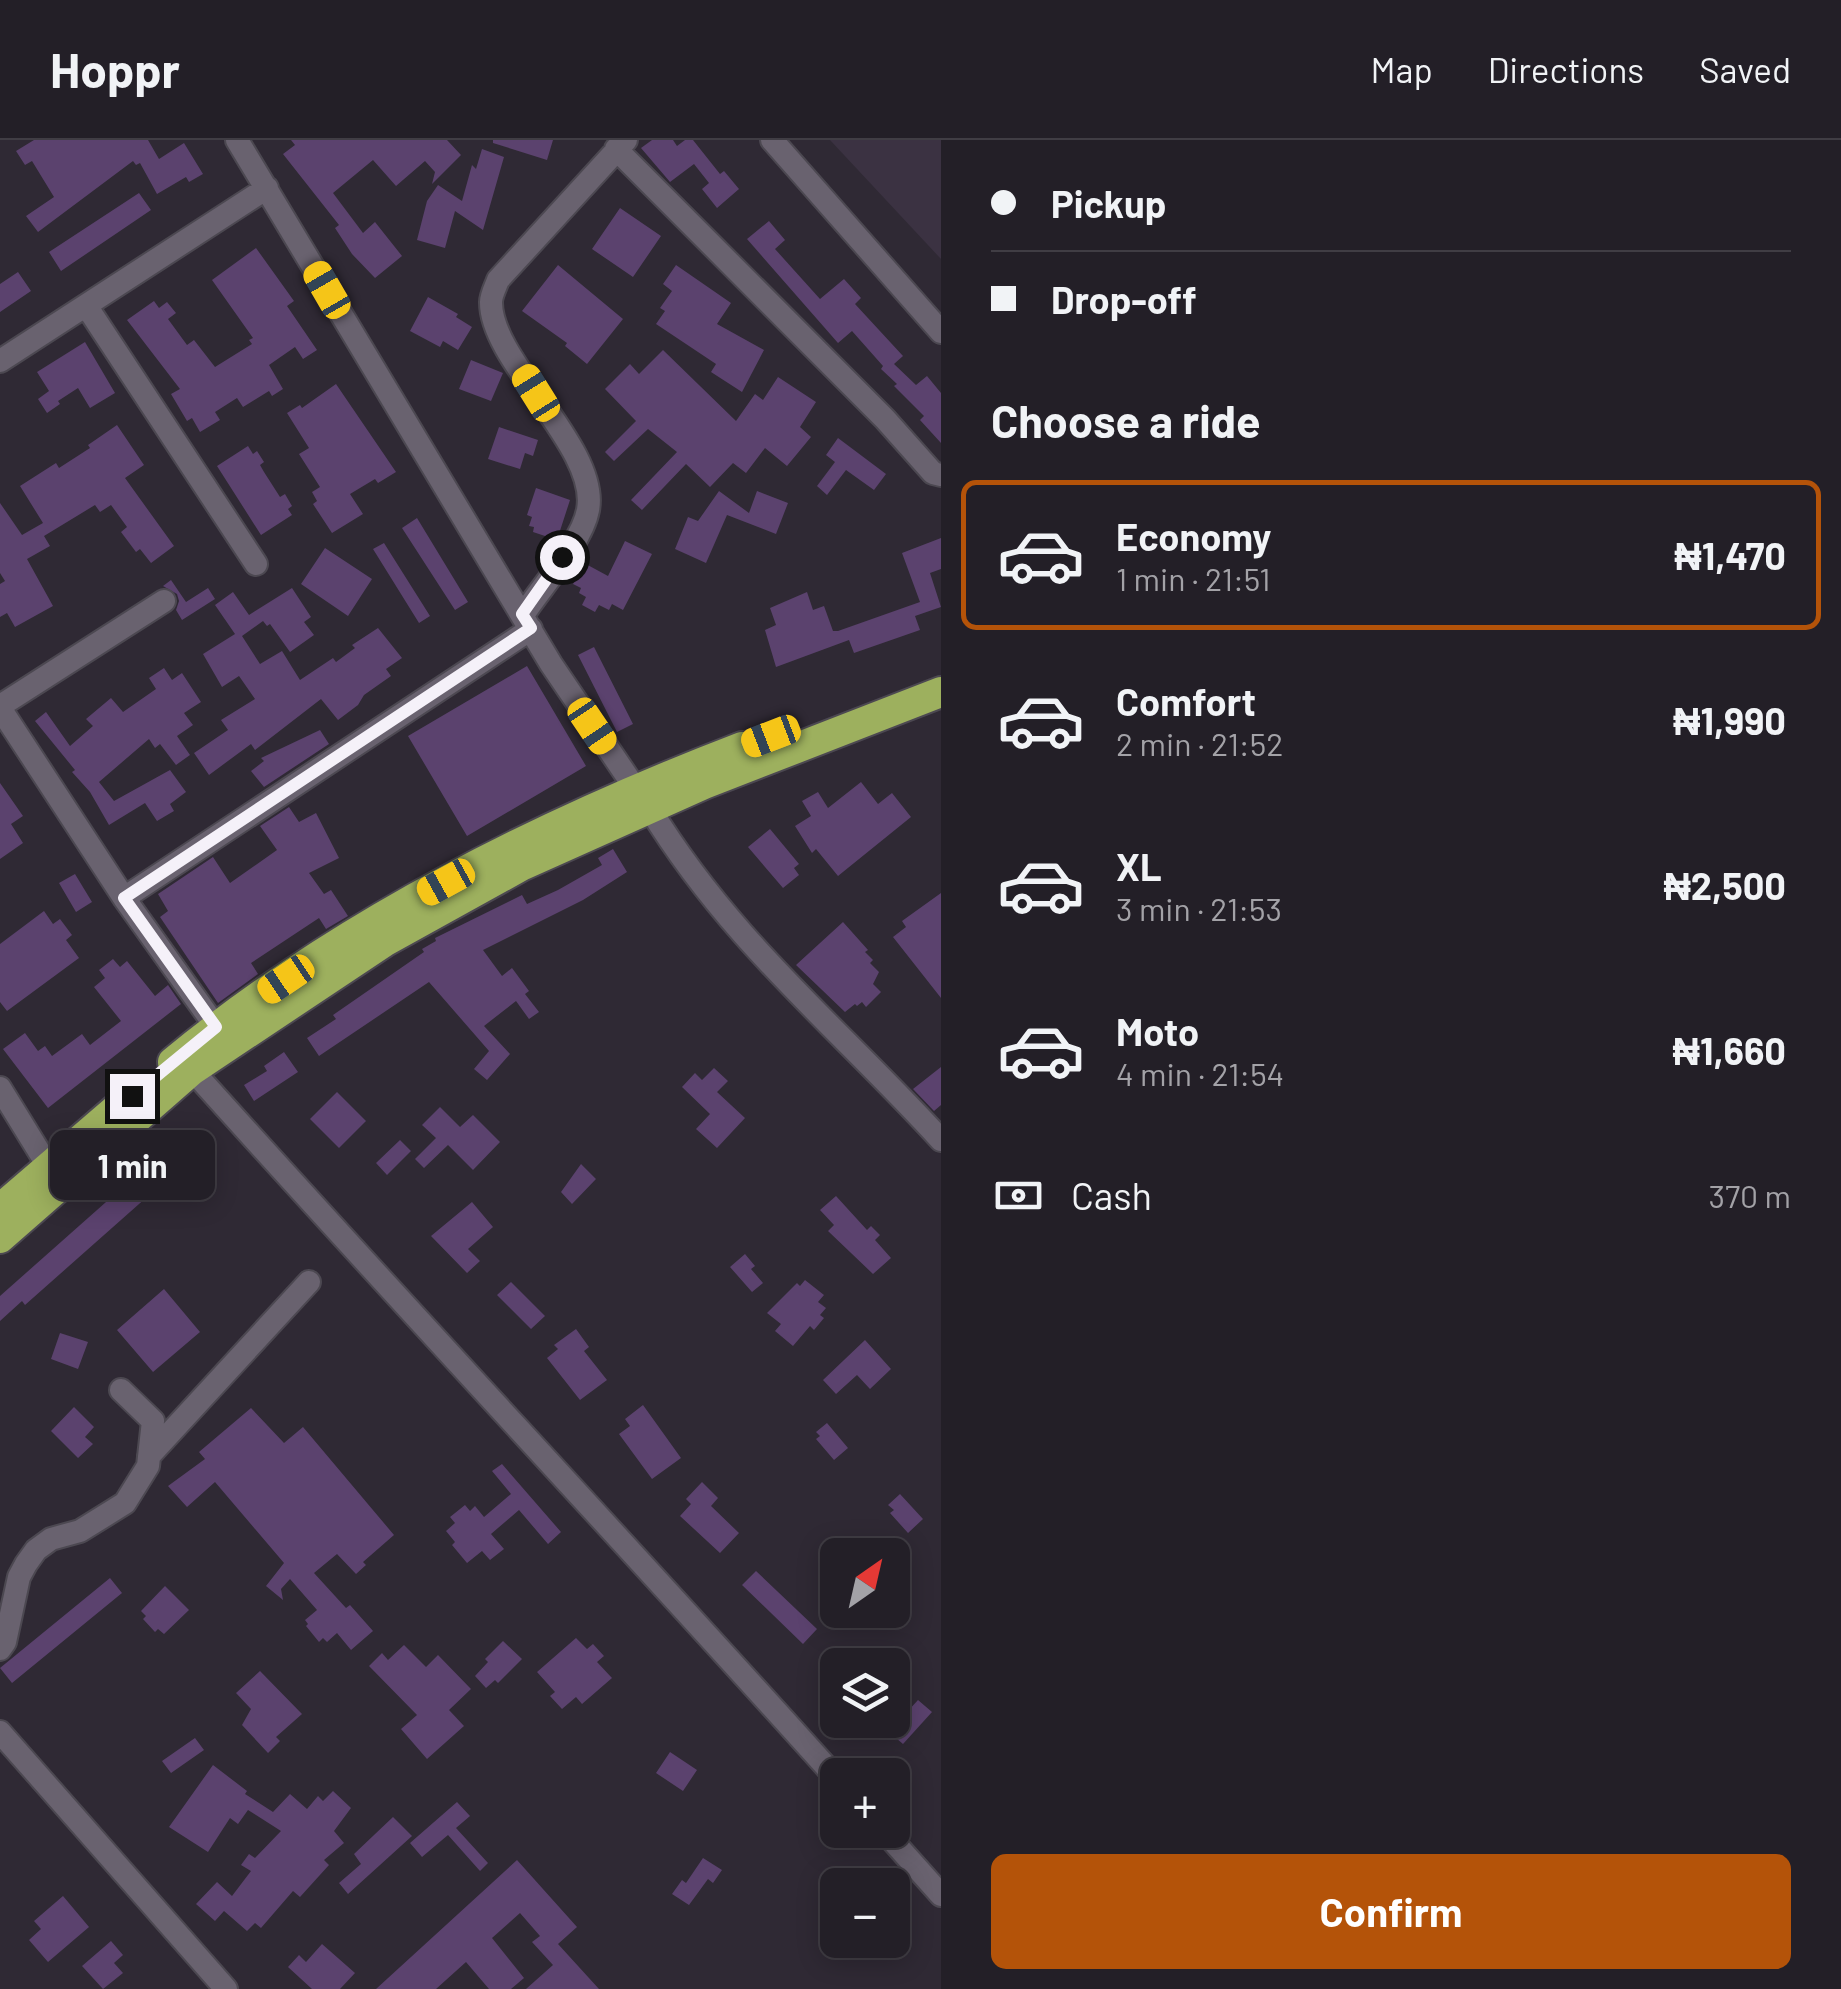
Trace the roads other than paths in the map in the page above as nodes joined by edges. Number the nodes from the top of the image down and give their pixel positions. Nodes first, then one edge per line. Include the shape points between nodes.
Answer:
1 (237, 140) edge
2 (774, 141) edge
3 (621, 144) edge
4 (267, 188) junction
5 (932, 305) edge
6 (87, 307) junction
7 (941, 332) edge
8 (0, 362) edge
9 (941, 475) edge
10 (256, 564) dead end
11 (164, 601) dead end
12 (527, 622) junction
13 (941, 670) edge
14 (941, 692) edge
15 (0, 708) edge
16 (642, 798) junction
17 (124, 898) junction
18 (216, 1027) junction
19 (192, 1070) junction
20 (0, 1088) edge
21 (941, 1140) edge
22 (48, 1166) junction
23 (0, 1209) edge
24 (0, 1238) edge
25 (309, 1282) dead end
26 (121, 1390) dead end
27 (150, 1456) junction
28 (0, 1649) edge
29 (0, 1732) edge
30 (820, 1760) edge
31 (898, 1848) edge
32 (941, 1895) edge
33 (226, 1989) edge

1 - 4 street
2 - 5 street
3 - 9 street
3 - 12 street via 498,280 491,301 499,334 588,484 582,528
4 - 6 street
4 - 12 street
5 - 7 street
6 - 8 street
6 - 10 street
11 - 15 street
12 - 16 street
12 - 17 street
13 - 16 highway
14 - 16 highway via 704,784
15 - 17 street
16 - 18 highway via 478,865 376,922
16 - 19 highway via 384,942
16 - 21 street via 728,920
17 - 18 street
18 - 22 highway
19 - 24 highway
19 - 30 street
20 - 22 street
22 - 23 highway
25 - 27 street
26 - 27 street via 153,1421
27 - 28 street via 125,1503 36,1550 19,1577
29 - 33 street
31 - 32 street

